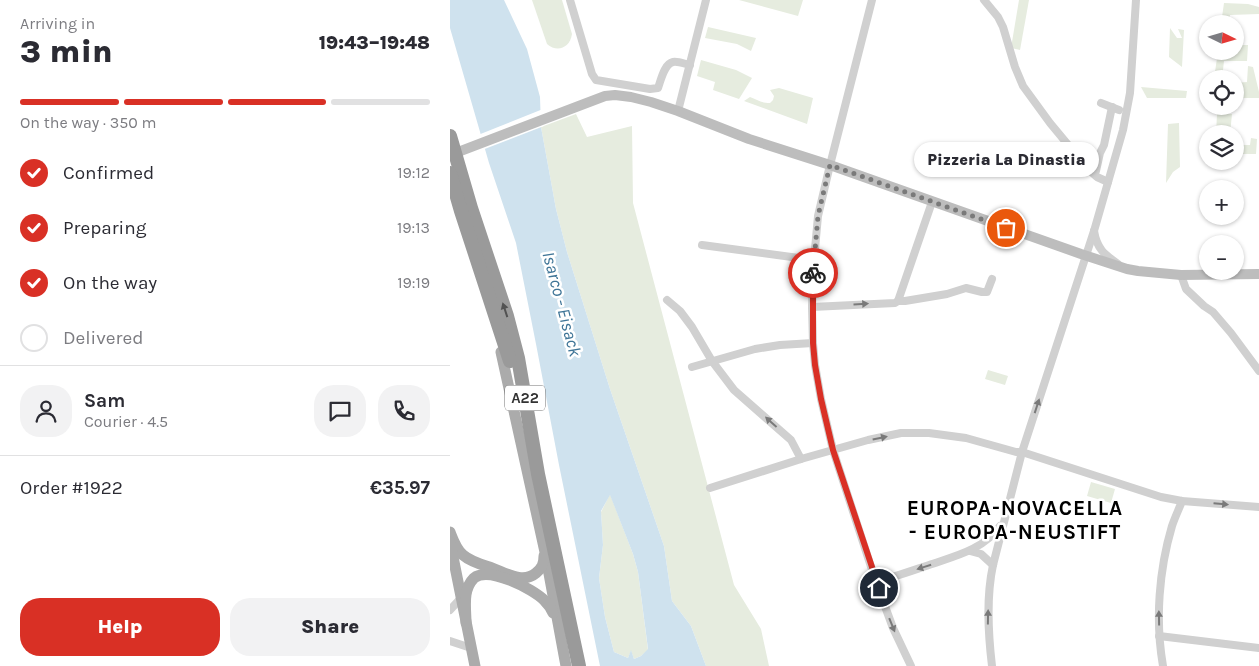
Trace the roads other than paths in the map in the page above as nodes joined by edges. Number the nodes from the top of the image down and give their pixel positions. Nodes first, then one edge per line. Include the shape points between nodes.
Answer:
1 (570, 0) edge
2 (706, 0) edge
3 (872, 0) edge
4 (984, 0) edge
5 (1136, 0) edge
6 (690, 65) junction
7 (1101, 103) dead end
8 (678, 111) junction
9 (1098, 128) dead end
10 (1107, 130) junction
11 (450, 136) edge
12 (451, 154) edge
13 (830, 165) junction
14 (1096, 171) dead end
15 (450, 173) edge
16 (1108, 182) junction
17 (450, 189) edge
18 (932, 202) junction
19 (1094, 231) junction
20 (465, 236) junction
21 (702, 244) dead end
22 (1085, 256) junction
23 (814, 260) junction
24 (1122, 267) junction
25 (1259, 274) edge
26 (1181, 275) junction
27 (992, 279) dead end
28 (667, 300) dead end
29 (898, 301) junction
30 (812, 306) junction
31 (813, 343) junction
32 (712, 361) junction
33 (692, 367) dead end
34 (1259, 371) edge
35 (833, 450) junction
36 (1022, 452) junction
37 (801, 459) junction
38 (710, 488) dead end
39 (1182, 501) junction
40 (1259, 507) edge
41 (1003, 522) junction
42 (450, 532) edge
43 (450, 540) edge
44 (970, 551) junction
45 (544, 552) junction
46 (452, 554) edge
47 (993, 564) junction
48 (876, 582) junction
49 (461, 598) junction
50 (450, 610) edge
51 (557, 619) junction
52 (466, 622) junction
53 (1159, 636) junction
54 (450, 641) edge
55 (471, 648) junction
56 (1259, 648) edge
57 (475, 666) edge
58 (566, 666) edge
59 (571, 666) edge
60 (579, 666) edge
61 (911, 666) edge
62 (992, 666) edge
63 (1163, 666) edge

1 - 6 street via 596,80 658,88 669,64
2 - 6 street
3 - 13 street
4 - 16 street via 1003,27 1019,77 1032,100 1089,170
5 - 16 street via 1130,93
6 - 8 street
7 - 10 street via 1116,109
8 - 12 street via 631,97 605,96
8 - 13 street via 749,139
9 - 10 street
10 - 14 street
60 -> 11 highway, A22, bridge via 508,316
12 - 20 main road via 467,219
13 - 18 street
13 - 23 street via 818,216
15 - 59 highway, A22, bridge via 510,360
16 - 19 street
17 - 20 main road
18 - 22 street
18 - 29 street
19 - 22 street
19 - 24 street via 1099,248
20 - 45 main road via 503,357
21 - 23 street
22 - 24 street
36 -> 22 street
23 - 30 street
24 - 26 street
25 - 26 street
26 - 34 street via 1186,289 1213,312
27 - 29 street via 987,292 966,288
28 - 32 street via 692,327
30 -> 29 street
30 - 31 street
31 - 32 street via 755,349
31 - 35 street
32 - 33 street
37 -> 32 street via 791,440 734,390
35 -> 36 street via 902,433 928,433 966,438
35 - 37 street
35 - 48 street
36 - 39 street
36 - 41 street
37 - 38 street
39 -> 40 street
53 -> 39 street via 1164,557
41 - 44 street via 984,543
41 - 47 street
42 - 45 main road via 463,555 516,577 533,576 541,569
43 - 46 main road
44 - 47 street via 981,554
44 -> 48 street
45 - 51 main road
46 - 49 main road
62 -> 47 street via 988,633 989,583
48 -> 61 street
49 - 50 street
49 - 52 main road
51 - 52 main road via 544,600 527,588 482,574 475,578 466,592
51 - 58 main road
52 - 55 main road
53 - 56 street
53 - 63 street
54 - 55 street
55 - 57 main road

